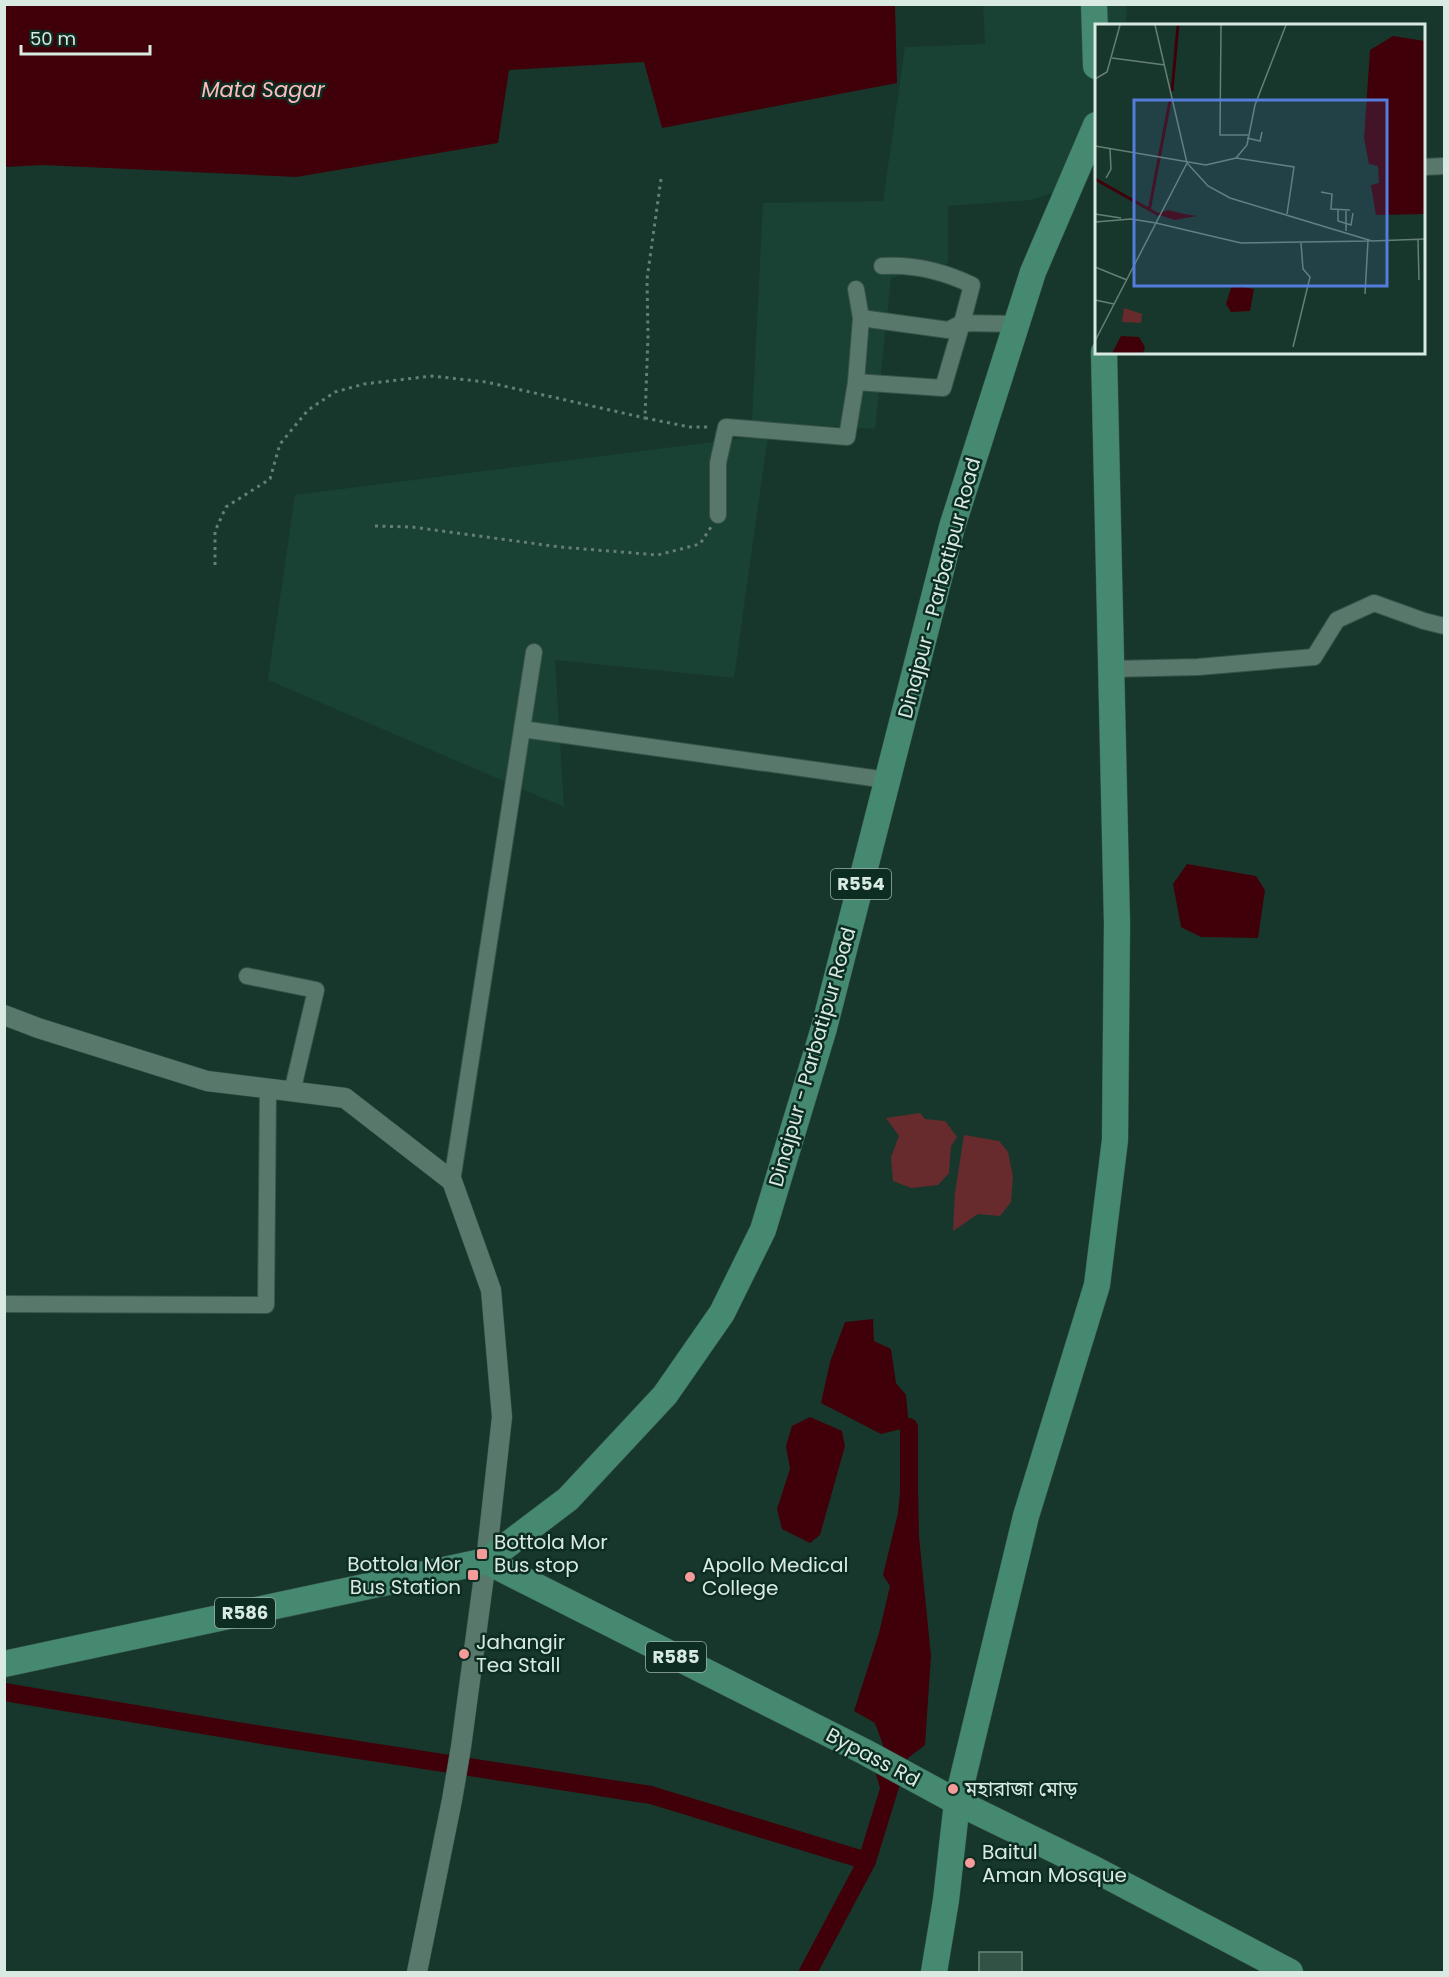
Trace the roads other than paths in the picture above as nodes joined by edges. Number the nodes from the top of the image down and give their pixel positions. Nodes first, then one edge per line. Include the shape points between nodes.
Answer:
1 (1094, 4) edge
2 (1095, 35) edge
3 (1095, 127) edge
4 (1444, 166) edge
5 (1425, 167) edge
6 (882, 266) dead end
7 (856, 289) dead end
8 (861, 318) junction
9 (962, 324) junction
10 (1016, 324) junction
11 (1104, 354) edge
12 (856, 382) junction
13 (718, 515) road end
14 (1444, 626) edge
15 (534, 652) dead end
16 (1111, 669) junction
17 (522, 729) junction
18 (887, 780) junction
19 (247, 976) dead end
20 (4, 1015) edge
21 (268, 1089) junction
22 (292, 1092) junction
23 (452, 1181) junction
24 (4, 1304) edge
25 (486, 1561) junction
26 (4, 1664) edge
27 (957, 1802) junction
28 (417, 1972) edge
29 (934, 1972) edge
30 (1290, 1972) edge

1 - 2 main road
3 - 10 main road, Dinajpur - Parbatipur Road / R554 via 1033,272
4 - 5 street
6 - 9 street via 904,265 949,274 972,285
7 - 8 street
8 - 9 street via 948,330
8 - 12 street
9 - 10 street
9 - 12 street via 943,388
10 - 18 main road, Dinajpur - Parbatipur Road / R554 via 952,527
11 - 16 main road
12 - 13 street via 847,436 726,427 718,463
14 - 16 street via 1374,603 1337,621 1314,657 1198,667
15 - 17 street
16 - 27 main road via 1117,924 1116,1140 1098,1285 1026,1516
17 - 18 street
17 - 23 street
18 - 25 main road, Dinajpur - Parbatipur Road / R554 via 824,1028 763,1230 722,1312 665,1395 576,1490
19 - 22 street via 316,990
20 - 21 street via 207,1081
21 - 22 street
21 - 24 street via 266,1305
22 - 23 street via 345,1098
23 - 25 street via 491,1290 502,1417
25 - 26 main road, R586
25 - 27 main road, Bypass Rd / R585 via 866,1752
25 - 28 street via 452,1800
27 - 29 main road
27 - 30 main road, Bypass Rd

